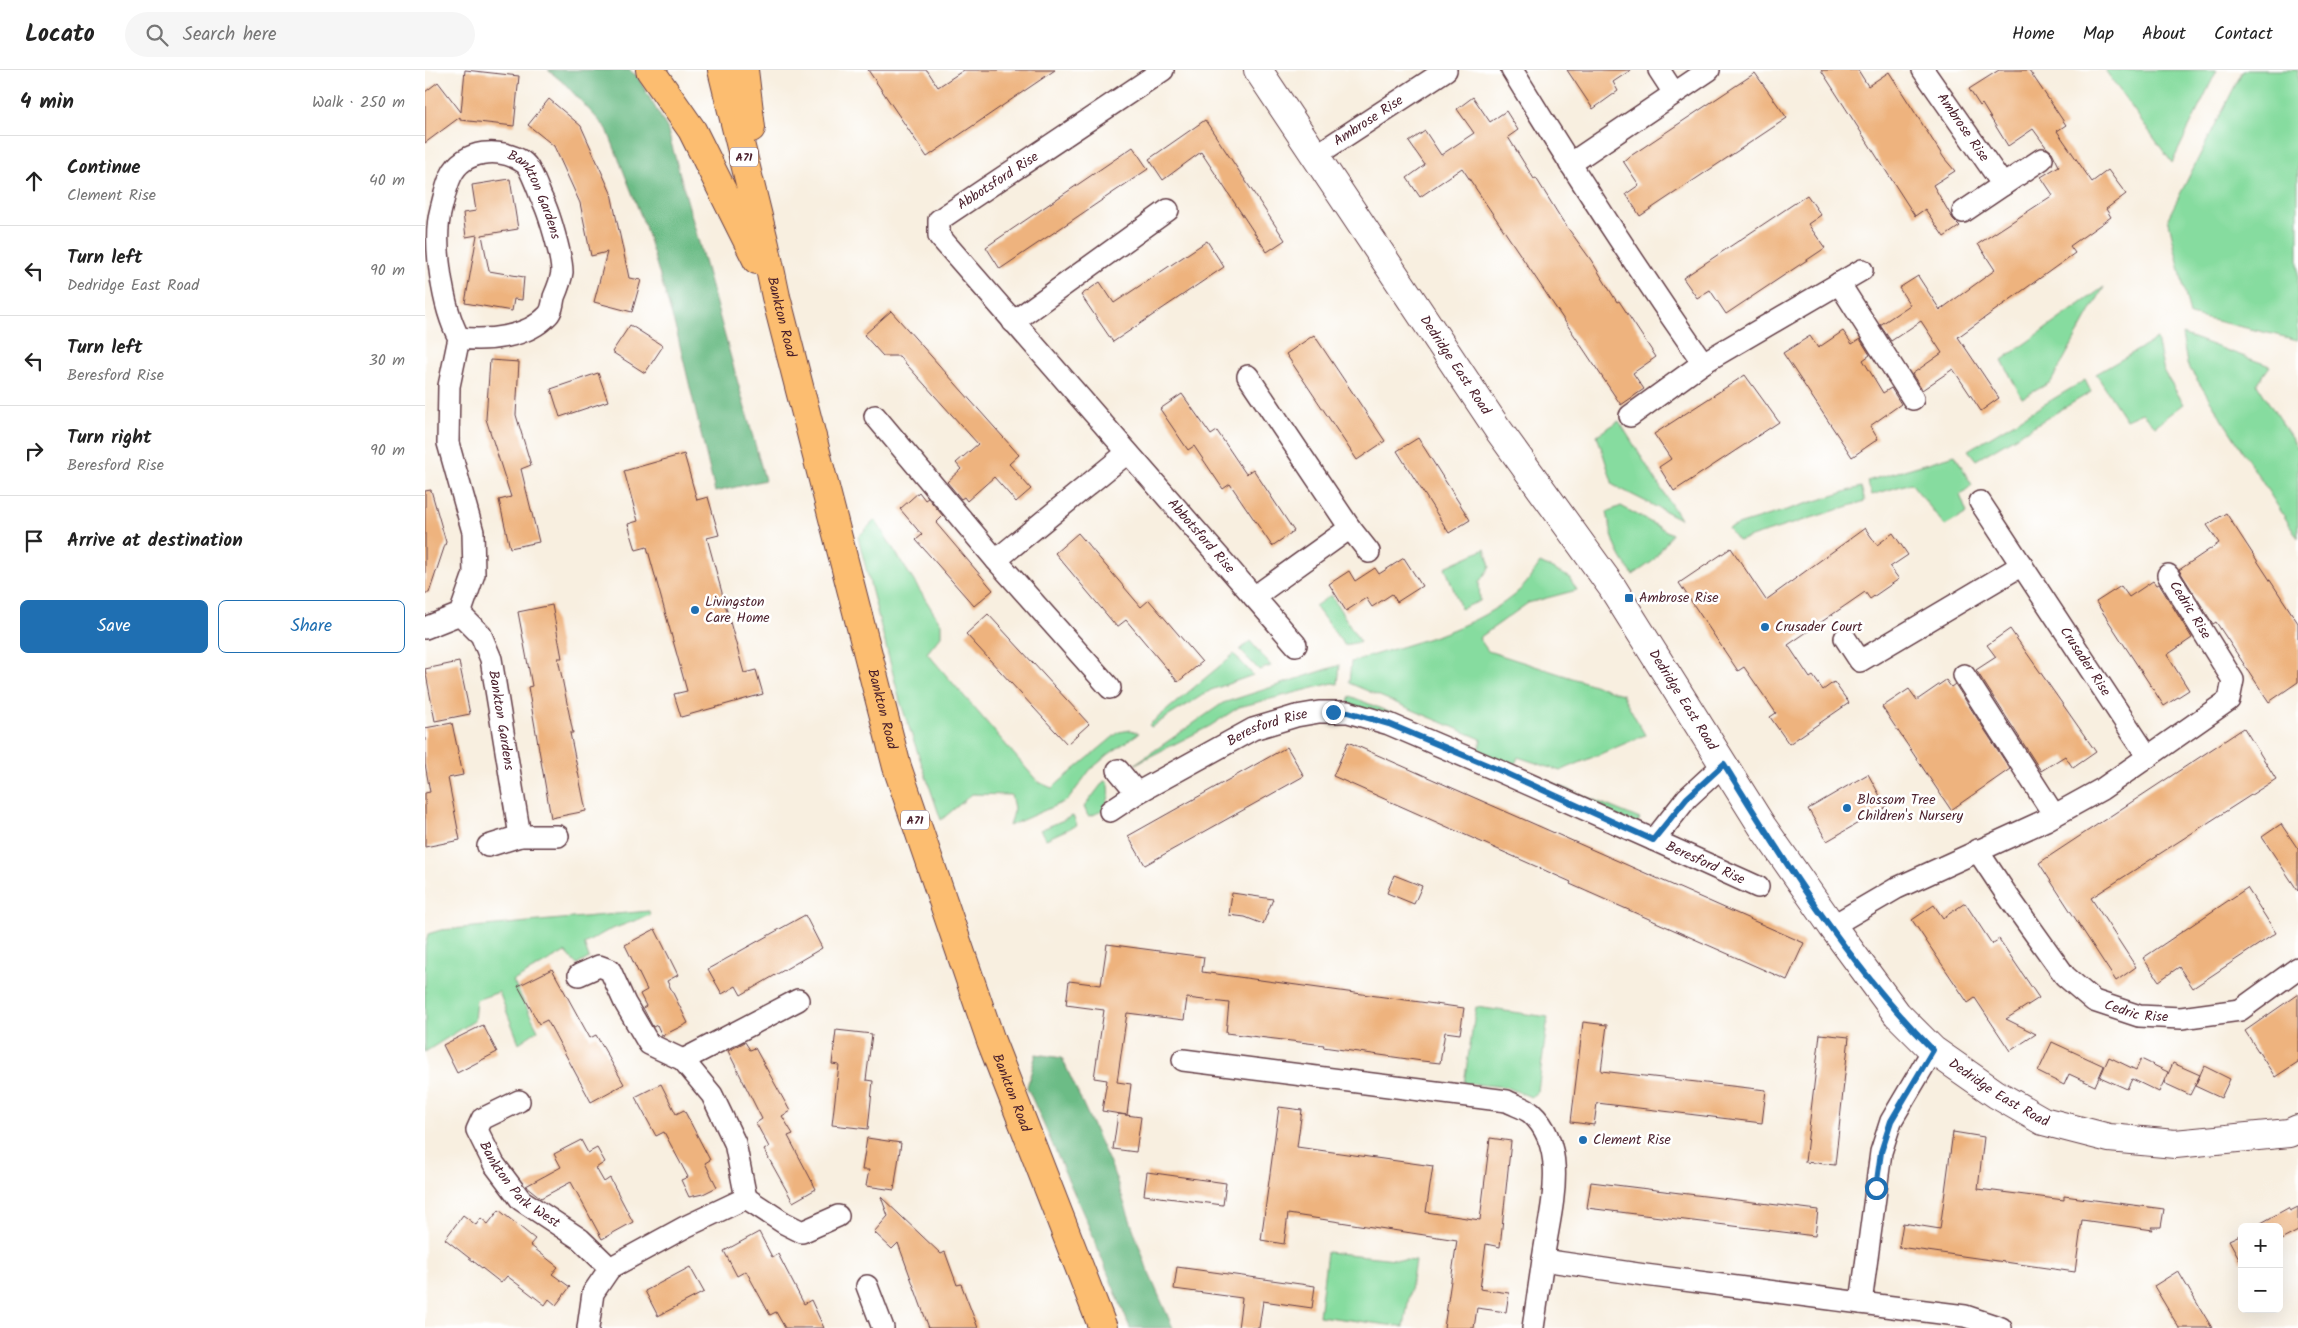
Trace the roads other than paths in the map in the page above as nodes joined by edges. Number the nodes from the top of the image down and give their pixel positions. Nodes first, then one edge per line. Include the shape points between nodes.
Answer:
1 (651, 70) edge
2 (722, 70) edge
3 (744, 70) edge
4 (1163, 70) edge
5 (1258, 70) edge
6 (1446, 70) edge
7 (1512, 70) edge
8 (1659, 70) edge
9 (1709, 70) edge
10 (1923, 70) edge
11 (1674, 93) junction
12 (1315, 156) junction
13 (2041, 160) dead end
14 (1570, 164) junction
15 (2003, 185) junction
16 (1168, 210) dead end
17 (1963, 212) dead end
18 (765, 244) junction
19 (1861, 270) dead end
20 (1839, 282) junction
21 (776, 297) junction
22 (1013, 322) junction
23 (459, 338) junction
24 (1703, 363) junction
25 (1248, 376) dead end
26 (1913, 399) dead end
27 (875, 416) dead end
28 (1630, 416) dead end
29 (1127, 453) junction
30 (1981, 502) dead end
31 (1350, 528) junction
32 (1369, 552) dead end
33 (996, 560) junction
34 (2022, 565) junction
35 (2168, 575) dead end
36 (1253, 597) junction
37 (460, 614) junction
38 (425, 628) edge
39 (1845, 638) dead end
40 (1296, 645) dead end
41 (1964, 675) dead end
42 (1109, 688) dead end
43 (2148, 757) junction
44 (1724, 764) junction
45 (1118, 770) dead end
46 (1137, 793) junction
47 (1110, 811) dead end
48 (2055, 815) junction
49 (520, 836) junction
50 (558, 836) dead end
51 (1653, 840) junction
52 (489, 846) dead end
53 (1977, 850) junction
54 (1758, 887) dead end
55 (1832, 926) junction
56 (2298, 968) edge
57 (579, 975) dead end
58 (799, 1000) dead end
59 (1933, 1050) junction
60 (683, 1060) junction
61 (1183, 1060) dead end
62 (519, 1101) dead end
63 (2298, 1130) edge
64 (747, 1198) junction
65 (838, 1216) dead end
66 (1543, 1260) junction
67 (610, 1268) junction
68 (867, 1286) dead end
69 (1861, 1303) junction
70 (587, 1328) edge
71 (883, 1328) edge
72 (1103, 1328) edge
73 (1533, 1328) edge
74 (2001, 1328) edge

1 - 21 main road via 692,130
2 - 18 main road, Bankton Road / A71
3 - 18 main road
4 - 22 street, Abbotsford Rise via 939,220 939,236
5 - 12 street, Dedridge East Road
6 - 12 street, Ambrose Rise
7 - 14 street
8 - 11 street
9 - 11 street
10 - 15 street, Ambrose Rise
11 - 14 street
12 - 44 street, Dedridge East Road via 1497,428 1611,587
13 - 15 street
14 - 24 street
15 - 17 street
16 - 22 street
18 - 21 main road, Bankton Road / A71
19 - 20 street
20 - 24 street
20 - 26 street
21 - 72 main road, Bankton Road / A71 via 897,767 991,1041
22 - 29 street, Abbotsford Rise
23 - 23 street, Bankton Gardens via 450,322 444,294 439,263 439,217 451,175 463,161 478,153 503,152 525,163 549,213 562,272 549,314 534,326 506,338
23 - 37 street via 449,386 448,443 473,532 474,574
24 - 28 street
25 - 31 street
27 - 33 street
29 - 33 street
29 - 36 street, Abbotsford Rise
30 - 34 street, Crusader Rise
31 - 32 street
31 - 36 street
33 - 42 street
34 - 39 street via 1860,661
34 - 43 street, Crusader Rise
35 - 43 street, Cedric Rise via 2233,680 2229,700
36 - 40 street, Abbotsford Rise
37 - 38 street
37 - 49 street, Bankton Gardens via 481,635 491,659
41 - 48 street
43 - 48 street, Cedric Rise via 2102,789
44 - 51 street, Beresford Rise via 1687,798
44 - 55 street, Dedridge East Road via 1762,826
45 - 46 street
46 - 47 street, Beresford Rise
46 - 51 street, Beresford Rise via 1253,729 1311,713 1348,712 1389,724 1499,770
48 - 53 street, Cedric Rise
49 - 50 street
49 - 52 street
51 - 54 street, Beresford Rise
53 - 55 street, Cedric Rise via 1897,888
53 - 56 street, Cedric Rise via 2065,976 2094,1001 2139,1016 2181,1018 2240,1010
55 - 59 street, Dedridge East Road via 1897,1014
57 - 60 street via 599,966 610,970 649,1044
58 - 60 street
59 - 63 street, Dedridge East Road via 1996,1094 2043,1121 2109,1138 2175,1144
59 - 69 street via 1891,1121 1881,1152
60 - 64 street via 712,1095 735,1143
61 - 66 street via 1507,1102 1530,1112 1548,1133 1554,1158
62 - 67 street, Bankton Park West via 482,1119 477,1130 494,1164 521,1200 580,1239
64 - 65 street via 803,1232
64 - 67 street
66 - 69 street
66 - 73 street
67 - 70 street via 593,1292
68 - 71 street
69 - 74 street via 1965,1316

